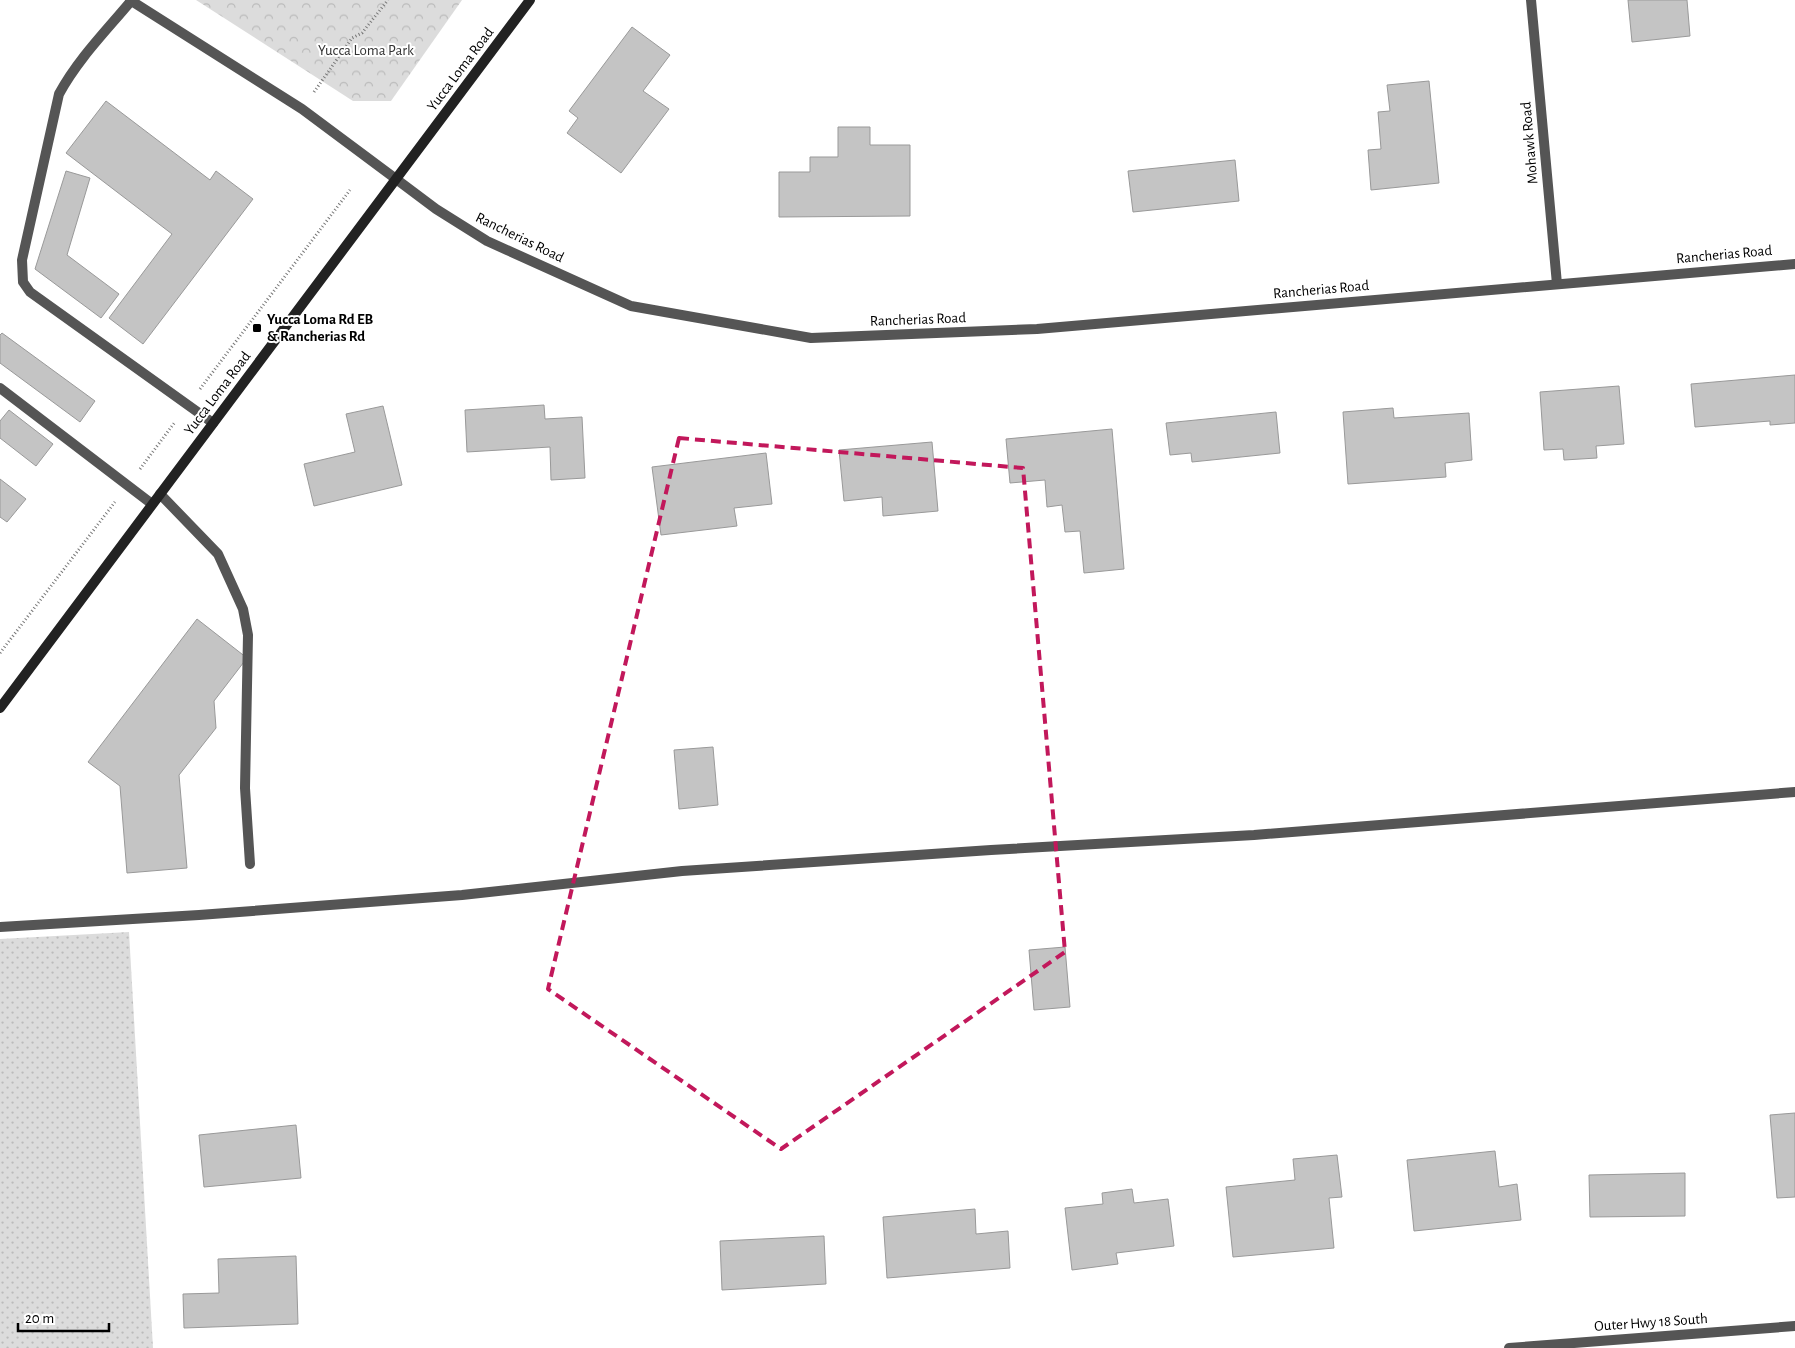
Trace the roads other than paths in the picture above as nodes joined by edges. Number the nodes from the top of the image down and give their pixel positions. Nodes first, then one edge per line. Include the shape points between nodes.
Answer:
1 (130, 0) edge
2 (530, 0) edge
3 (1531, 0) edge
4 (396, 179) junction
5 (1795, 264) edge
6 (1557, 284) junction
7 (0, 388) edge
8 (213, 423) junction
9 (160, 494) junction
10 (152, 504) junction
11 (0, 708) edge
12 (1795, 792) edge
13 (250, 864) dead end
14 (0, 927) edge
15 (1795, 1326) edge
16 (1509, 1348) edge

1 - 4 street, Rancherias Road via 302,109
1 - 8 street via 68,77 59,94 22,260 23,282 30,292
2 - 4 main road, Yucca Loma Road
3 - 6 street, Mohawk Road
4 - 6 street, Rancherias Road via 487,241 631,306 811,338 1037,330
4 - 8 main road, Yucca Loma Road
5 - 6 street, Rancherias Road
7 - 10 street
8 - 9 main road, Yucca Loma Road
9 - 10 main road, Yucca Loma Road
9 - 13 street via 218,554 243,609 248,635 245,788
10 - 11 main road, Yucca Loma Road
12 - 14 street via 1254,835 682,871 462,895 199,916
15 - 16 street, Outer Hwy 18 South

